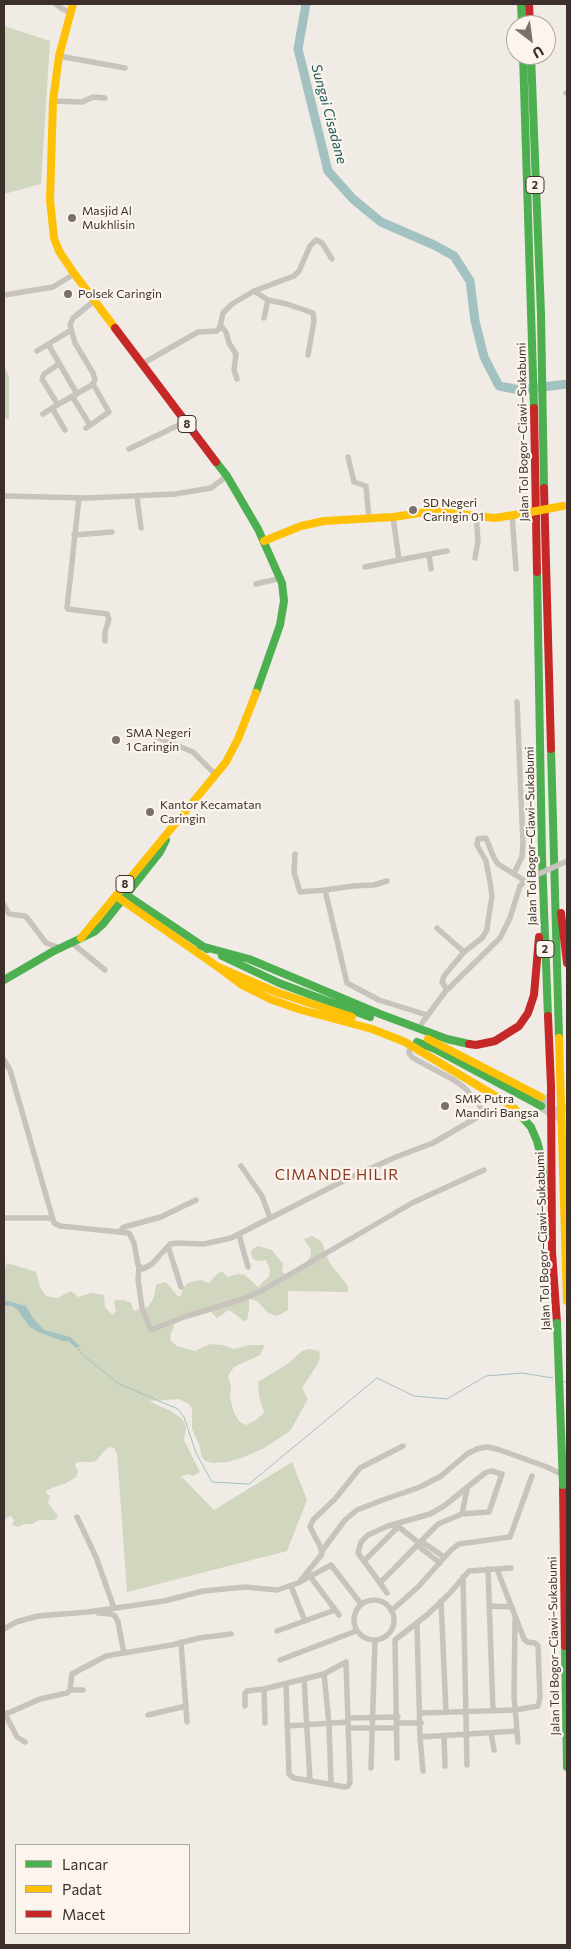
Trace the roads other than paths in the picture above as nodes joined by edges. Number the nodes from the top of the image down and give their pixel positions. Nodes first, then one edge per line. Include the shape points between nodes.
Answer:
1 (56, 4) edge
2 (73, 4) edge
3 (71, 13) junction
4 (59, 56) junction
5 (522, 65) edge
6 (531, 65) edge
7 (125, 68) dead end
8 (105, 98) dead end
9 (53, 101) junction
10 (332, 259) dead end
11 (74, 274) junction
12 (254, 290) junction
13 (4, 295) edge
14 (268, 300) junction
15 (94, 301) junction
16 (264, 318) dead end
17 (220, 325) junction
18 (71, 330) junction
19 (48, 344) junction
20 (37, 351) dead end
21 (308, 355) dead end
22 (59, 364) junction
23 (142, 364) junction
24 (237, 379) dead end
25 (94, 384) junction
26 (75, 395) junction
27 (55, 407) junction
28 (43, 414) dead end
29 (185, 422) junction
30 (65, 430) dead end
31 (130, 449) dead end
32 (348, 457) dead end
33 (228, 476) junction
34 (540, 485) junction
35 (4, 496) edge
36 (137, 497) junction
37 (79, 498) junction
38 (565, 506) edge
39 (476, 515) junction
40 (516, 515) junction
41 (393, 517) junction
42 (369, 519) junction
43 (141, 528) dead end
44 (112, 532) dead end
45 (74, 535) junction
46 (264, 541) junction
47 (447, 551) dead end
48 (429, 555) junction
49 (476, 558) dead end
50 (399, 560) junction
51 (365, 567) dead end
52 (431, 569) dead end
53 (516, 569) dead end
54 (281, 578) junction
55 (256, 584) dead end
56 (105, 641) dead end
57 (517, 702) dead end
58 (146, 733) dead end
59 (216, 775) junction
60 (170, 832) junction
61 (553, 850) junction
62 (295, 854) dead end
63 (542, 857) junction
64 (567, 861) edge
65 (514, 873) junction
66 (139, 877) junction
67 (526, 880) junction
68 (387, 881) dead end
69 (326, 890) junction
70 (121, 895) junction
71 (4, 905) edge
72 (137, 907) junction
73 (111, 915) junction
74 (437, 928) dead end
75 (81, 938) junction
76 (72, 943) junction
77 (201, 946) junction
78 (61, 948) junction
79 (464, 952) junction
80 (567, 962) edge
81 (218, 967) junction
82 (105, 970) dead end
83 (4, 980) edge
84 (447, 990) junction
85 (427, 1015) junction
86 (422, 1023) dead end
87 (410, 1048) dead end
88 (4, 1060) edge
89 (541, 1097) tunnel mouth
90 (541, 1106) tunnel mouth
91 (567, 1111) edge
92 (562, 1154) junction
93 (242, 1166) dead end
94 (484, 1170) dead end
95 (196, 1200) dead end
96 (4, 1218) edge
97 (52, 1218) junction
98 (270, 1218) junction
99 (119, 1232) junction
100 (239, 1235) junction
101 (168, 1246) junction
102 (552, 1252) junction
103 (139, 1267) junction
104 (248, 1267) dead end
105 (181, 1287) dead end
106 (567, 1302) edge
107 (403, 1446) dead end
108 (532, 1476) dead end
109 (565, 1481) edge
110 (467, 1489) junction
111 (462, 1514) junction
112 (78, 1518) dead end
113 (396, 1525) junction
114 (419, 1543) junction
115 (322, 1551) junction
116 (442, 1560) junction
117 (364, 1561) junction
118 (511, 1568) dead end
119 (488, 1569) junction
120 (497, 1569) junction
121 (310, 1576) junction
122 (463, 1577) junction
123 (380, 1583) junction
124 (298, 1584) junction
125 (291, 1586) junction
126 (387, 1593) dead end
127 (441, 1601) junction
128 (361, 1604) junction
129 (489, 1606) junction
130 (512, 1607) junction
131 (114, 1608) junction
132 (391, 1610) junction
133 (88, 1612) junction
134 (515, 1619) junction
135 (305, 1621) junction
136 (417, 1624) junction
137 (4, 1629) edge
138 (276, 1631) dead end
139 (356, 1631) junction
140 (231, 1634) dead end
141 (375, 1641) junction
142 (526, 1641) junction
143 (181, 1642) junction
144 (514, 1642) junction
145 (124, 1653) junction
146 (280, 1660) dead end
147 (324, 1674) junction
148 (304, 1679) junction
149 (286, 1684) junction
150 (264, 1689) junction
151 (70, 1690) junction
152 (83, 1690) dead end
153 (186, 1706) junction
154 (245, 1706) dead end
155 (515, 1710) junction
156 (493, 1711) junction
157 (446, 1712) junction
158 (467, 1712) junction
159 (4, 1713) edge
160 (421, 1714) junction
161 (148, 1715) dead end
162 (372, 1718) junction
163 (187, 1722) dead end
164 (421, 1722) junction
165 (265, 1723) dead end
166 (348, 1723) junction
167 (397, 1723) junction
168 (329, 1724) junction
169 (287, 1726) junction
170 (308, 1726) junction
171 (372, 1728) junction
172 (516, 1731) junction
173 (492, 1733) junction
174 (467, 1734) junction
175 (444, 1736) junction
176 (420, 1737) junction
177 (25, 1742) dead end
178 (518, 1742) dead end
179 (494, 1750) dead end
180 (397, 1758) dead end
181 (467, 1765) dead end
182 (445, 1766) dead end
183 (567, 1767) edge
184 (371, 1768) dead end
185 (422, 1771) dead end
186 (310, 1780) junction
187 (331, 1784) junction

1 - 3 street
2 - 3 main road, 8
3 - 4 main road, 8
4 - 7 street
4 - 9 main road, 8
5 - 34 main road, Jalan Tol Bogor–Ciawi–Sukabumi / 2
6 - 34 main road, Jalan Tol Bogor–Ciawi–Sukabumi / 2 via 541,314
8 - 9 street via 93,97 82,102
9 - 11 main road, 8 via 51,221 57,247
10 - 12 street via 322,243 316,240 296,275
11 - 13 street via 53,287
11 - 15 main road, 8
12 - 14 street
12 - 17 street via 226,308
14 - 16 street
14 - 21 street via 312,313 314,321
15 - 18 street via 73,318
15 - 23 main road, 8
17 - 23 street via 215,331 196,334
17 - 24 street via 236,354 234,370
18 - 19 street
18 - 25 street via 77,348 95,376
19 - 20 street
19 - 22 street
22 - 26 street
22 - 27 street via 42,379
23 - 29 main road, 8
25 - 26 street
25 - 26 street via 109,412 88,427
26 - 27 street
27 - 28 street
27 - 30 street
29 - 31 street
29 - 33 main road, 8
32 - 42 street via 354,482 366,486
33 - 36 street via 205,489
33 - 46 main road, 8
34 - 61 main road, Jalan Tol Bogor–Ciawi–Sukabumi / 2
34 - 63 main road, Jalan Tol Bogor–Ciawi–Sukabumi / 2 via 537,587
35 - 37 street
36 - 37 street
36 - 43 street
37 - 45 street
38 - 40 main road, bridge
39 - 40 main road via 495,518
39 - 41 main road via 433,511
39 - 49 street
40 - 53 street
41 - 42 main road
41 - 50 street
42 - 46 main road via 309,524
44 - 45 street
45 - 56 street via 67,608 107,614
46 - 54 main road, 8
47 - 48 street
48 - 50 street
48 - 52 street
50 - 51 street
54 - 55 street
54 - 59 main road, 8 via 284,601 280,625 243,729
57 - 65 street via 523,844 522,858
58 - 59 street via 192,752
59 - 60 main road, 8
60 - 66 main road, 8 via 160,852
60 - 70 main road, 8 via 158,843
61 - 80 main road
61 - 92 main road, Jalan Tol Bogor–Ciawi–Sukabumi / 2
62 - 69 street via 294,872 300,892
63 - 77 main road via 537,972 531,1006 513,1031 488,1043 476,1045 447,1039 249,959
63 - 102 main road, Jalan Tol Bogor–Ciawi–Sukabumi / 2 via 551,1086
64 - 67 street, bridge
65 - 67 street
65 - 79 street via 496,860 486,838 478,839 477,845 487,864 491,910 485,934
66 - 70 main road, 8
66 - 72 main road
67 - 84 street via 520,886 500,938
68 - 69 street
69 - 85 street via 348,983 379,1000
70 - 72 main road
70 - 73 main road, 8
70 - 75 main road, 8
71 - 78 street via 10,914 27,918 46,943
72 - 73 main road
72 - 77 main road
72 - 81 main road
73 - 75 main road, 8 via 94,932
74 - 79 street
75 - 76 main road, 8
76 - 78 main road, 8
76 - 82 street
77 - 89 main road via 278,983 438,1044
78 - 83 main road, 8
79 - 84 street via 443,979
81 - 90 main road via 276,992 435,1049
81 - 102 main road via 242,985 270,999 405,1042 512,1106 531,1127 540,1151
84 - 85 street
85 - 86 street
87 - 98 street via 413,1058 465,1088 478,1103 481,1115 433,1143 396,1156
88 - 97 street via 12,1076
91 - 92 main road
92 - 106 main road, Jalan Tol Bogor–Ciawi–Sukabumi / 2
93 - 98 street via 262,1196
94 - 103 street via 412,1203 263,1290 151,1330 141,1304
95 - 99 street via 161,1217 124,1227
96 - 97 street
97 - 99 street via 60,1226
98 - 100 street
99 - 103 street via 131,1235
100 - 101 street via 214,1242
100 - 104 street
101 - 103 street via 150,1266
101 - 105 street
102 - 109 main road, Jalan Tol Bogor–Ciawi–Sukabumi / 2, bridge
107 - 115 street via 360,1468 339,1495 313,1520 310,1527
108 - 116 street via 510,1536 459,1544
109 - 115 street via 507,1452 487,1447 477,1449 420,1488 357,1510 345,1520
109 - 183 main road, Jalan Tol Bogor–Ciawi–Sukabumi / 2
110 - 111 street
110 - 111 street via 485,1473 502,1474 490,1512
110 - 113 street via 430,1514
111 - 114 street via 438,1524
112 - 131 street
113 - 114 street
113 - 117 street
113 - 117 street via 368,1535 361,1542 358,1553
114 - 116 street
114 - 123 street
115 - 124 street
116 - 132 street
117 - 123 street
118 - 120 street
119 - 120 street
119 - 122 street via 471,1570
119 - 129 street
120 - 130 street
121 - 124 street
121 - 128 street via 331,1565
121 - 135 street via 337,1613
122 - 127 street
122 - 158 street
123 - 126 street
124 - 125 street
125 - 131 street via 277,1590 217,1589
125 - 135 street
127 - 136 street
127 - 157 street
128 - 132 street via 374,1600
128 - 139 street via 354,1617
129 - 130 street
129 - 156 street
130 - 134 street
131 - 133 street
132 - 141 street via 393,1626 389,1633
133 - 137 street via 38,1616
133 - 145 street via 114,1616
134 - 142 street
134 - 144 street
135 - 138 street
136 - 160 street
136 - 167 street via 395,1642
139 - 141 street via 362,1637
139 - 146 street
140 - 143 street
141 - 162 street
142 - 144 street
142 - 155 street via 538,1646 539,1701 538,1706
143 - 145 street
143 - 153 street
144 - 155 street
145 - 151 street via 103,1658 73,1673
147 - 148 street
147 - 166 street via 346,1662
147 - 168 street
148 - 149 street
148 - 170 street
149 - 150 street
149 - 169 street
150 - 154 street via 245,1692
150 - 165 street
151 - 152 street
151 - 159 street
153 - 161 street
153 - 163 street
155 - 156 street
155 - 172 street
156 - 158 street
157 - 158 street
157 - 160 street
158 - 174 street
159 - 177 street via 17,1737
160 - 164 street
162 - 166 street
162 - 167 street
162 - 171 street
164 - 167 street
164 - 176 street
166 - 168 street
166 - 171 street
166 - 187 street via 349,1784 345,1787
167 - 171 street
167 - 180 street
168 - 170 street
168 - 187 street
169 - 170 street
169 - 186 street via 289,1774
170 - 186 street
171 - 184 street
172 - 173 street
172 - 178 street
173 - 174 street
173 - 179 street
174 - 175 street
174 - 181 street
175 - 176 street
175 - 182 street
176 - 185 street
186 - 187 street

